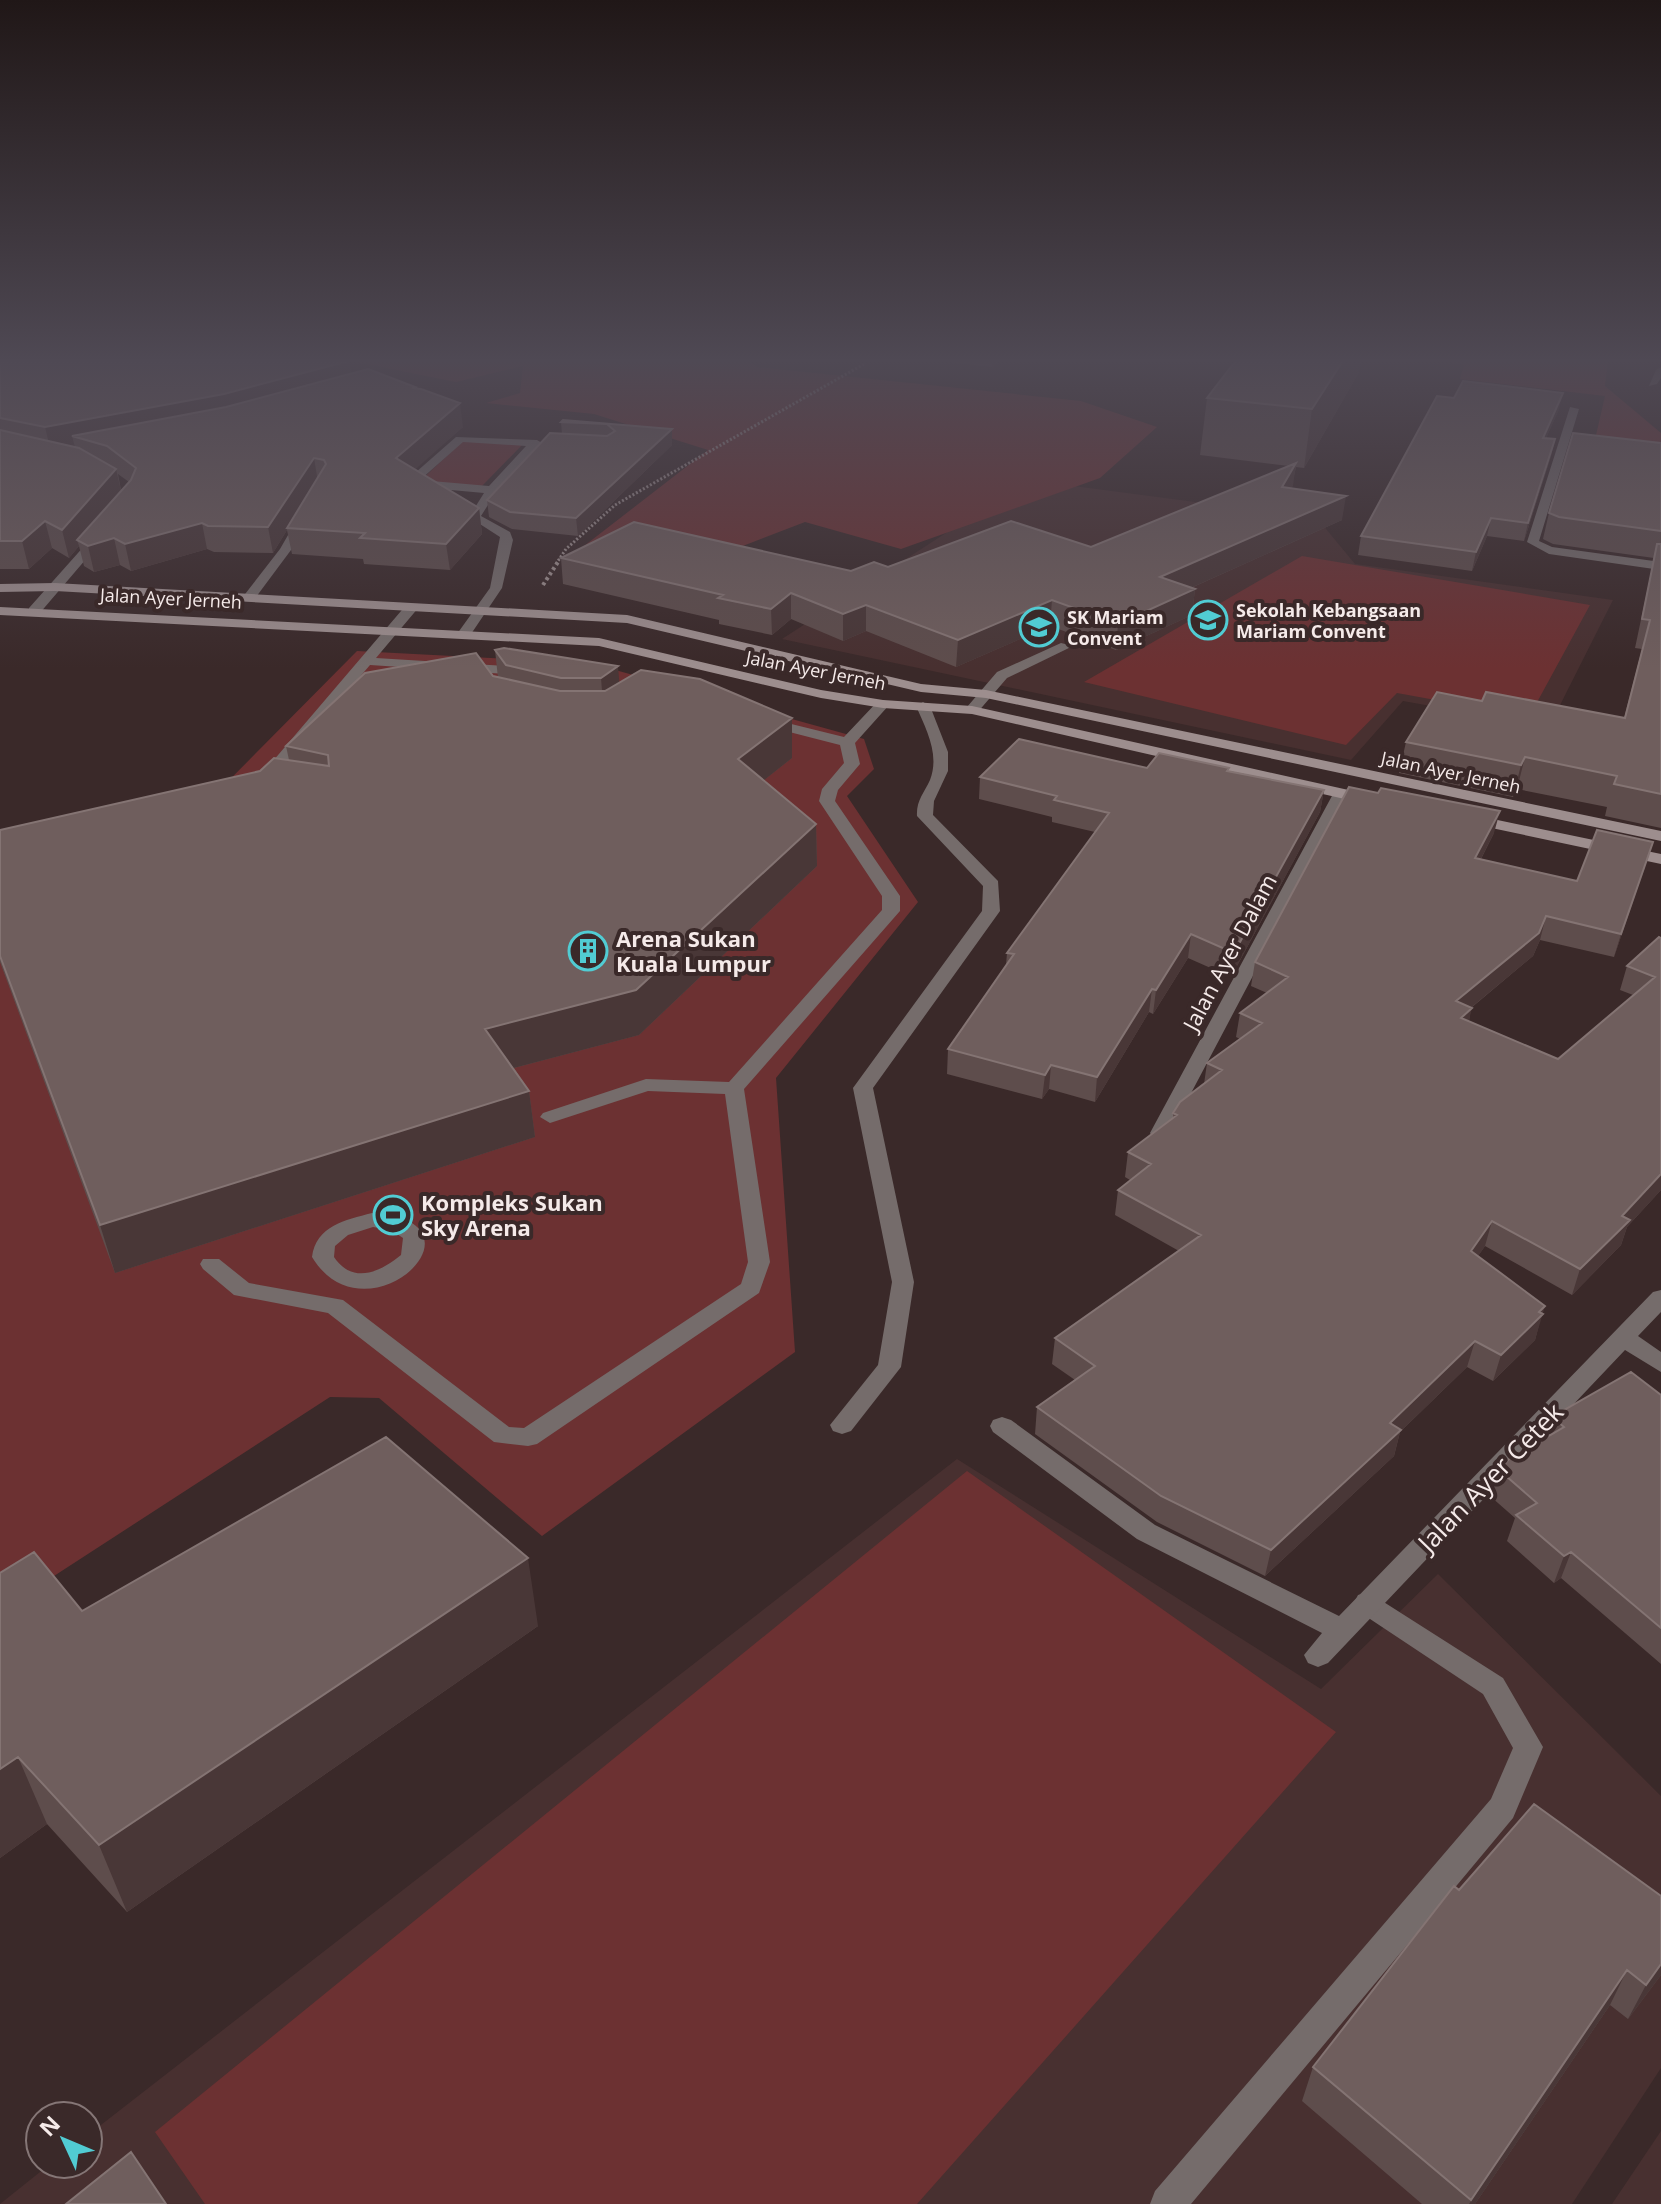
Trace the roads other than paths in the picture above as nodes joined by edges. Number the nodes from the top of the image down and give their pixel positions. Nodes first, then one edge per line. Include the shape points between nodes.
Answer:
1 (434, 462) edge
2 (519, 462) edge
3 (1558, 462) edge
4 (493, 490) junction
5 (307, 512) edge
6 (112, 523) edge
7 (1661, 566) edge
8 (55, 587) junction
9 (0, 588) edge
10 (248, 598) junction
11 (412, 607) junction
12 (0, 611) edge
13 (34, 611) junction
14 (480, 611) junction
15 (392, 630) junction
16 (464, 634) junction
17 (1066, 646) dead end
18 (366, 661) junction
19 (492, 669) junction
20 (533, 671) edge
21 (486, 684) edge
22 (986, 694) junction
23 (883, 704) junction
24 (923, 706) junction
25 (972, 710) junction
26 (756, 719) edge
27 (847, 742) junction
28 (272, 790) edge
29 (1341, 794) junction
30 (1385, 802) edge
31 (1446, 814) edge
32 (1661, 836) edge
33 (1661, 859) edge
34 (734, 1088) junction
35 (550, 1117) dead end
36 (1160, 1133) edge
37 (211, 1264) dead end
38 (345, 1279) dead end
39 (1661, 1298) edge
40 (335, 1306) junction
41 (1624, 1337) junction
42 (1661, 1364) edge
43 (842, 1425) dead end
44 (1002, 1426) dead end
45 (1368, 1603) junction
46 (1342, 1630) junction
47 (1318, 1655) dead end
48 (1168, 2204) edge

1 - 4 street via 413,480
2 - 4 street
3 - 7 street via 1533,542 1549,550
4 - 14 street via 475,517 507,540 496,588
5 - 10 street
6 - 8 street
8 - 9 main road, Jalan Ayer Jerneh
8 - 10 main road, Jalan Ayer Jerneh
8 - 13 street
10 - 11 main road, Jalan Ayer Jerneh
11 - 14 main road, Jalan Ayer Jerneh
11 - 15 street
12 - 13 main road, Jalan Ayer Jerneh
13 - 15 main road, Jalan Ayer Jerneh
14 - 16 street
14 - 22 main road, Jalan Ayer Jerneh via 627,619 921,688
15 - 16 main road, Jalan Ayer Jerneh
15 - 18 street
16 - 23 main road, Jalan Ayer Jerneh via 599,642
17 - 22 street via 1002,675
18 - 19 street
18 - 28 street via 258,787
19 - 20 street
19 - 21 street
22 - 25 street
22 - 32 main road, Jalan Ayer Jerneh
23 - 24 main road, Jalan Ayer Jerneh
23 - 27 street
24 - 25 main road, Jalan Ayer Jerneh
24 - 43 street via 943,752 938,779 923,801 925,816 992,885 991,911 863,1088 903,1282 889,1367
25 - 29 main road, Jalan Ayer Jerneh
26 - 27 street
27 - 34 street via 852,764 830,789 827,801 891,896 891,911
29 - 30 main road, Jalan Ayer Jerneh
29 - 36 street, Jalan Ayer Dalam
31 - 33 main road, Jalan Ayer Jerneh
34 - 35 street via 646,1085
34 - 40 street via 759,1262 751,1288 528,1437 503,1436
37 - 40 street via 242,1290
38 - 40 street
39 - 41 street, Jalan Ayer Cetek
41 - 42 street
41 - 45 street, Jalan Ayer Cetek
44 - 46 street via 1146,1532
45 - 46 street, Jalan Ayer Cetek
45 - 48 street via 1493,1686 1528,1747 1502,1808
46 - 47 street, Jalan Ayer Cetek

